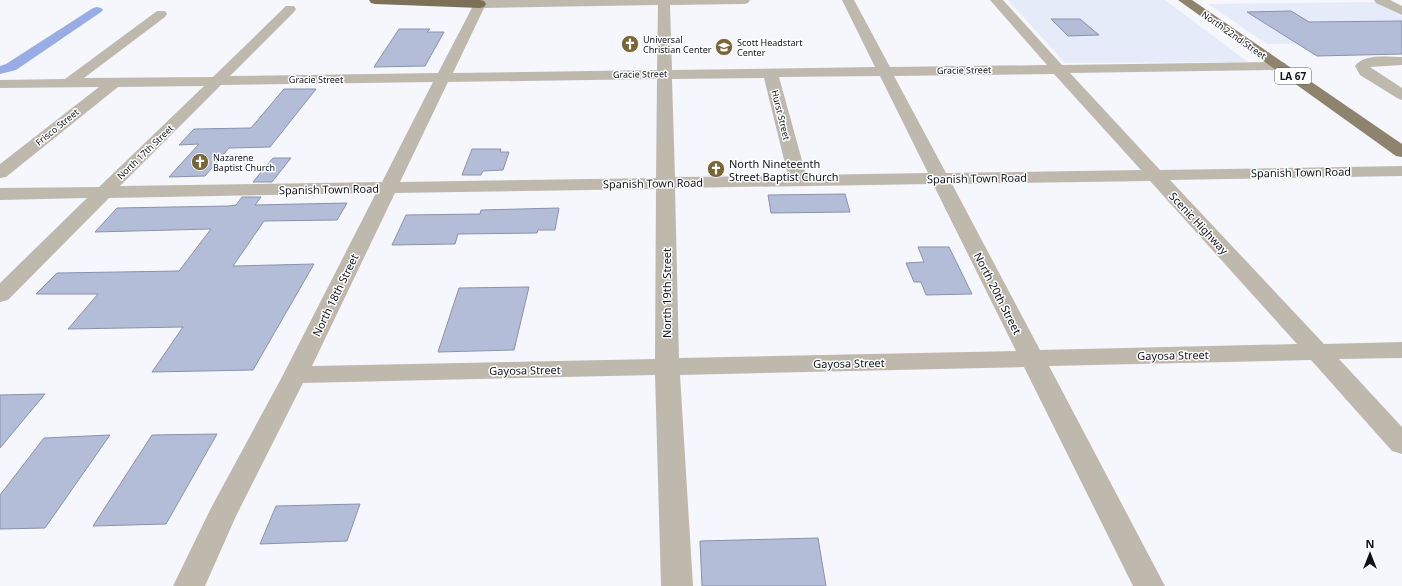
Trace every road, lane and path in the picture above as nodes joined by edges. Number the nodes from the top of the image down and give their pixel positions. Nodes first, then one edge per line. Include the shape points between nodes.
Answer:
1 (375, 0) edge
2 (744, 0) edge
3 (848, 0) edge
4 (996, 0) edge
5 (1184, 0) edge
6 (1380, 0) edge
7 (664, 1) edge
8 (480, 4) junction
9 (290, 9) dead end
10 (1402, 11) edge
11 (161, 14) dead end
12 (1402, 61) edge
13 (1280, 66) junction
14 (1058, 69) junction
15 (885, 71) junction
16 (770, 73) junction
17 (665, 74) junction
18 (443, 78) junction
19 (218, 80) junction
20 (70, 82) junction
21 (115, 82) junction
22 (0, 84) edge
23 (1402, 95) edge
24 (1402, 152) edge
25 (1402, 171) edge
26 (0, 173) edge
27 (1155, 175) junction
28 (939, 178) junction
29 (798, 181) junction
30 (666, 182) junction
31 (388, 188) junction
32 (104, 192) junction
33 (0, 194) edge
34 (0, 295) edge
35 (1402, 350) edge
36 (1318, 352) junction
37 (1032, 358) junction
38 (667, 368) junction
39 (296, 375) junction
40 (1402, 444) edge
41 (189, 586) edge
42 (677, 586) edge
43 (1149, 586) edge

1 - 8 highway
2 - 7 street
3 - 15 street, North 20th Street
4 - 14 street, Scenic Highway
5 - 13 main road, North 22nd Street / LA 67
6 - 10 street
7 - 8 street
7 - 17 street, North 19th Street
8 - 18 street, North 18th Street
9 - 19 street, North 17th Street
11 - 20 street
12 - 23 street via 1374,62 1362,66 1365,72
13 - 14 street, Gracie Street
13 - 24 main road, North 22nd Street / LA 67
14 - 15 street, Gracie Street
14 - 27 street, Scenic Highway
15 - 16 street, Gracie Street
15 - 28 street, North 20th Street
16 - 17 street, Gracie Street
16 - 29 street, Hurst Street
17 - 18 street, Gracie Street
17 - 30 street, North 19th Street
18 - 19 street, Gracie Street
18 - 31 street, North 18th Street
19 - 21 street, Gracie Street
19 - 32 street, North 17th Street
20 - 21 street, Gracie Street
20 - 22 street, Gracie Street
21 - 26 street, Frisco Street
25 - 27 street, Spanish Town Road
27 - 28 street, Spanish Town Road
27 - 36 street, Scenic Highway
28 - 29 street, Spanish Town Road
28 - 37 street, North 20th Street
29 - 30 street, Spanish Town Road
30 - 31 street, Spanish Town Road
30 - 38 street, North 19th Street
31 - 32 street, Spanish Town Road
31 - 39 street, North 18th Street
32 - 33 street, Spanish Town Road
32 - 34 street, North 17th Street
35 - 36 street, Gayosa Street
36 - 37 street, Gayosa Street
36 - 40 street, Scenic Highway
37 - 38 street, Gayosa Street
37 - 43 street, North 20th Street
38 - 39 street, Gayosa Street
38 - 42 street, North 19th Street
39 - 41 street, North 18th Street via 221,516

